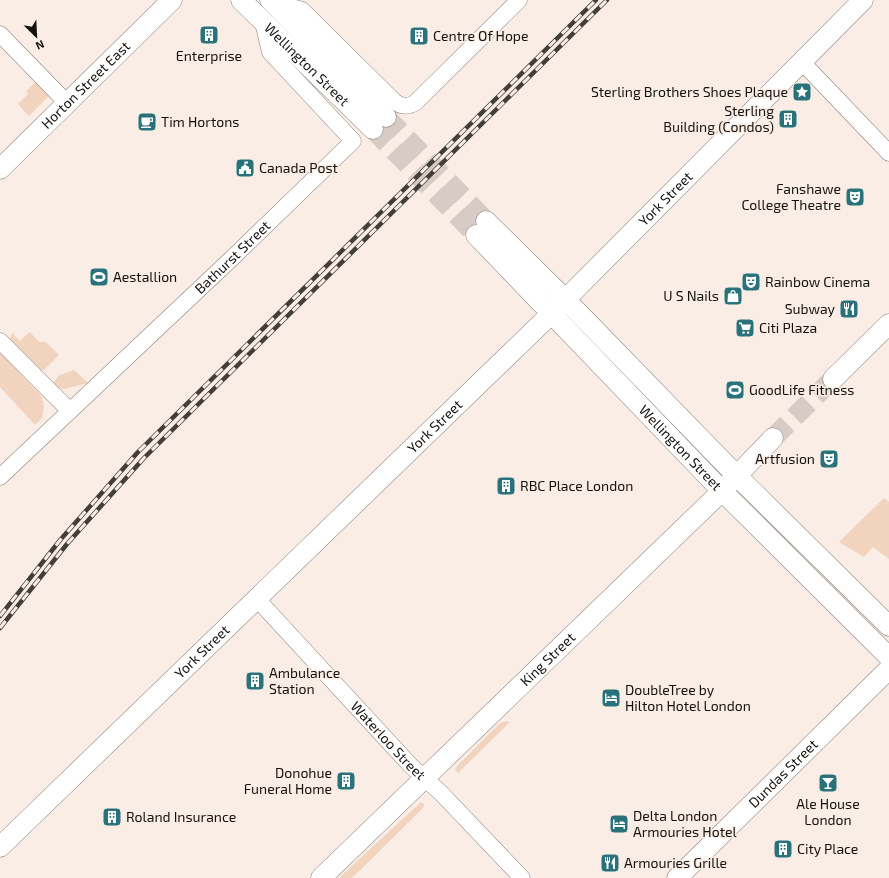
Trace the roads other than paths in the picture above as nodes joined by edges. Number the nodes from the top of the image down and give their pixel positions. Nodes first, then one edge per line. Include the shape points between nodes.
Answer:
1 (172, 0) edge
2 (240, 0) edge
3 (519, 0) edge
4 (863, 0) edge
5 (270, 1) edge
6 (263, 22) junction
7 (0, 34) edge
8 (801, 61) junction
9 (67, 104) junction
10 (889, 153) edge
11 (0, 169) edge
12 (481, 228) tunnel mouth
13 (591, 273) junction
14 (558, 306) junction
15 (889, 324) edge
16 (593, 327) junction
17 (0, 341) edge
18 (833, 379) tunnel mouth
19 (70, 412) junction
20 (773, 438) tunnel mouth
21 (736, 475) junction
22 (0, 477) edge
23 (722, 490) junction
24 (257, 599) junction
25 (889, 626) edge
26 (889, 657) edge
27 (889, 669) edge
28 (426, 778) junction
29 (0, 847) edge
30 (321, 878) edge
31 (522, 878) edge
32 (677, 878) edge

1 - 9 main road, Horton Street East
2 - 6 main road, Wellington Street
3 - 5 street via 410,106 394,101 302,10
4 - 8 main road, York Street
5 - 6 main road, Wellington Street via 380,123
6 - 19 street, Bathurst Street via 270,52 353,141
7 - 9 street
8 - 10 street
8 - 13 main road, York Street
9 - 11 main road, Horton Street East
12 - 14 main road, Wellington Street
13 - 14 main road, York Street
13 - 16 main road via 585,302
14 - 16 main road, Wellington Street
14 - 23 main road, Wellington Street
14 - 24 main road, York Street
15 - 18 main road
16 - 21 main road, Wellington Street
17 - 19 street
19 - 22 street, Bathurst Street
20 - 21 main road, King Street
21 - 23 main road, King Street
21 - 25 main road, Wellington Street
23 - 26 main road, Wellington Street
23 - 28 main road, King Street
24 - 28 street, Waterloo Street via 406,760
24 - 29 main road, York Street
27 - 32 main road, Dundas Street
28 - 30 main road, King Street
28 - 31 street, Waterloo Street

